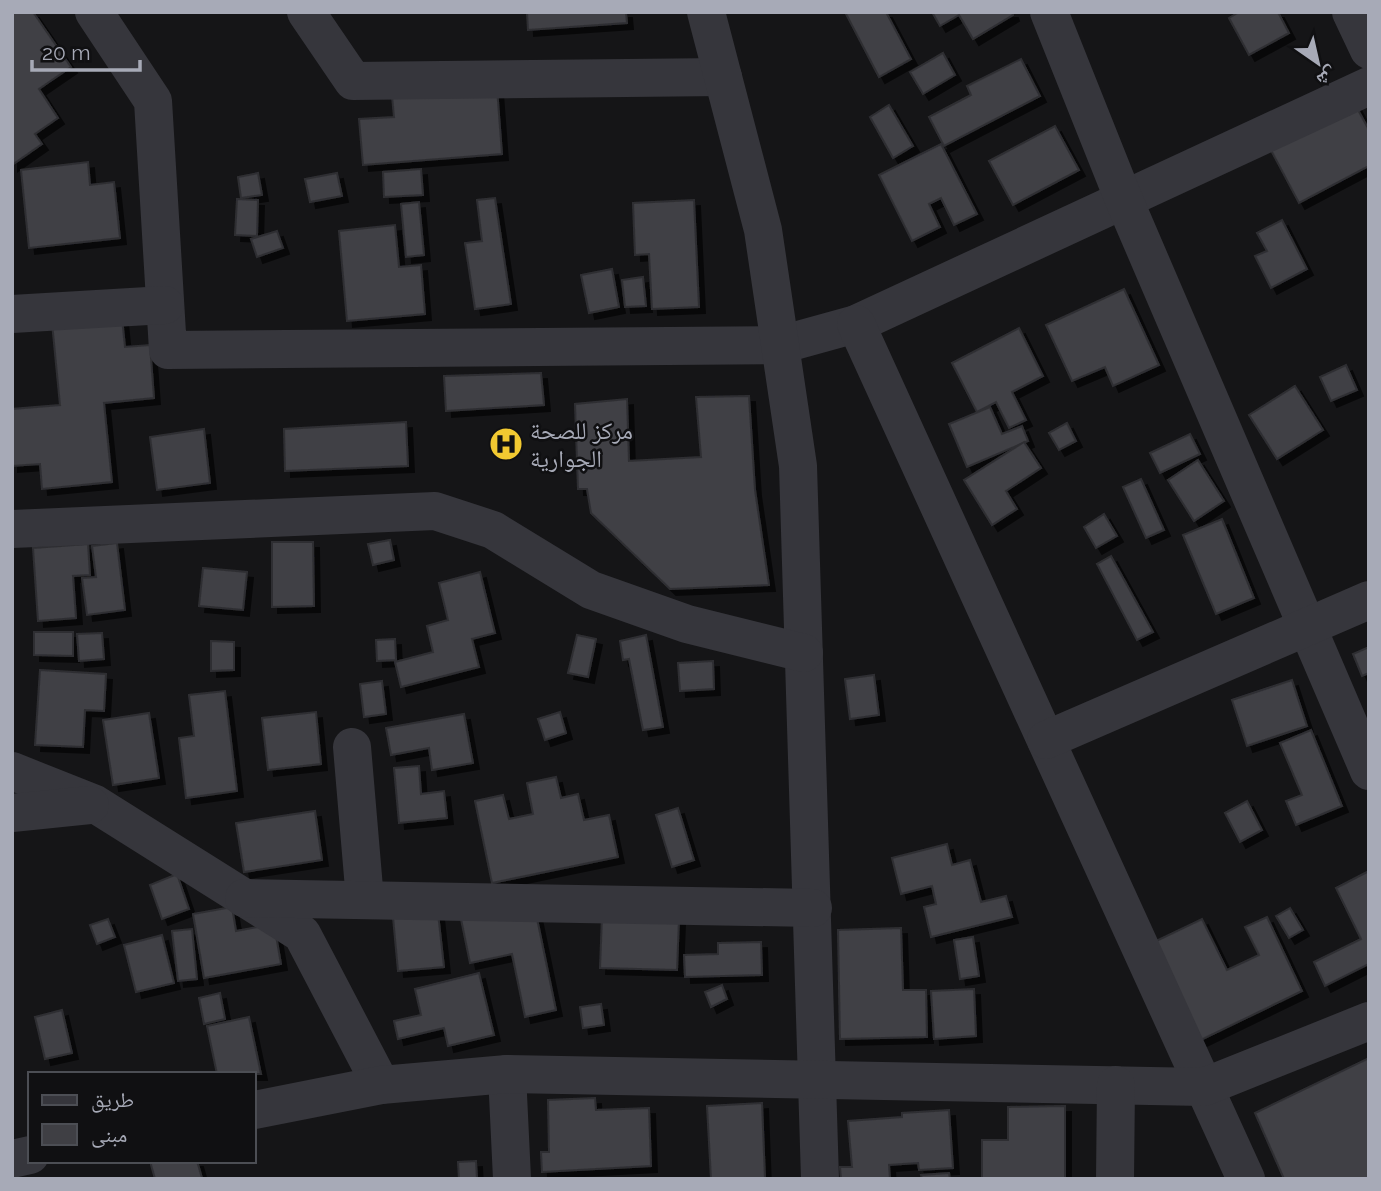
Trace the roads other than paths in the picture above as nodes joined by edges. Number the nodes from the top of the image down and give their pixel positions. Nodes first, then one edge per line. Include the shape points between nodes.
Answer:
1 (94, 12) edge
2 (306, 12) edge
3 (706, 12) edge
4 (1049, 12) edge
5 (1351, 12) edge
6 (1369, 50) edge
7 (723, 77) junction
8 (1369, 86) edge
9 (1124, 200) junction
10 (165, 305) junction
11 (12, 314) edge
12 (856, 324) junction
13 (780, 345) junction
14 (12, 529) edge
15 (1369, 600) edge
16 (1308, 628) junction
17 (804, 653) junction
18 (1046, 740) junction
19 (352, 747) dead end
20 (12, 771) edge
21 (1369, 771) edge
22 (94, 804) junction
23 (12, 813) edge
24 (244, 898) junction
25 (365, 900) junction
26 (813, 908) junction
27 (1369, 1021) edge
28 (507, 1074) junction
29 (818, 1079) junction
30 (381, 1085) junction
31 (1116, 1085) junction
32 (1204, 1087) junction
33 (256, 1110) edge
34 (512, 1179) edge
35 (820, 1179) edge
36 (1115, 1179) edge
37 (1247, 1179) edge

1 - 10 street via 153,101
2 - 7 street via 353,81
3 - 7 street
4 - 9 street
5 - 6 street
7 - 13 street via 763,230
8 - 9 street
9 - 12 street
9 - 16 street
10 - 11 street
10 - 13 street via 168,350
12 - 13 street
12 - 18 street
13 - 17 street via 798,466
14 - 17 street via 435,511 493,530 591,590 687,624
15 - 16 street
16 - 18 street
16 - 21 street
17 - 26 street
18 - 32 street
19 - 25 street
20 - 22 street
22 - 23 street
22 - 24 street
24 - 25 street
24 - 30 street via 302,934
25 - 26 street
26 - 29 street
27 - 32 street
28 - 29 street
28 - 30 street
28 - 34 street
29 - 31 street
29 - 35 street
30 - 33 street
31 - 32 street
31 - 36 street
32 - 37 street

